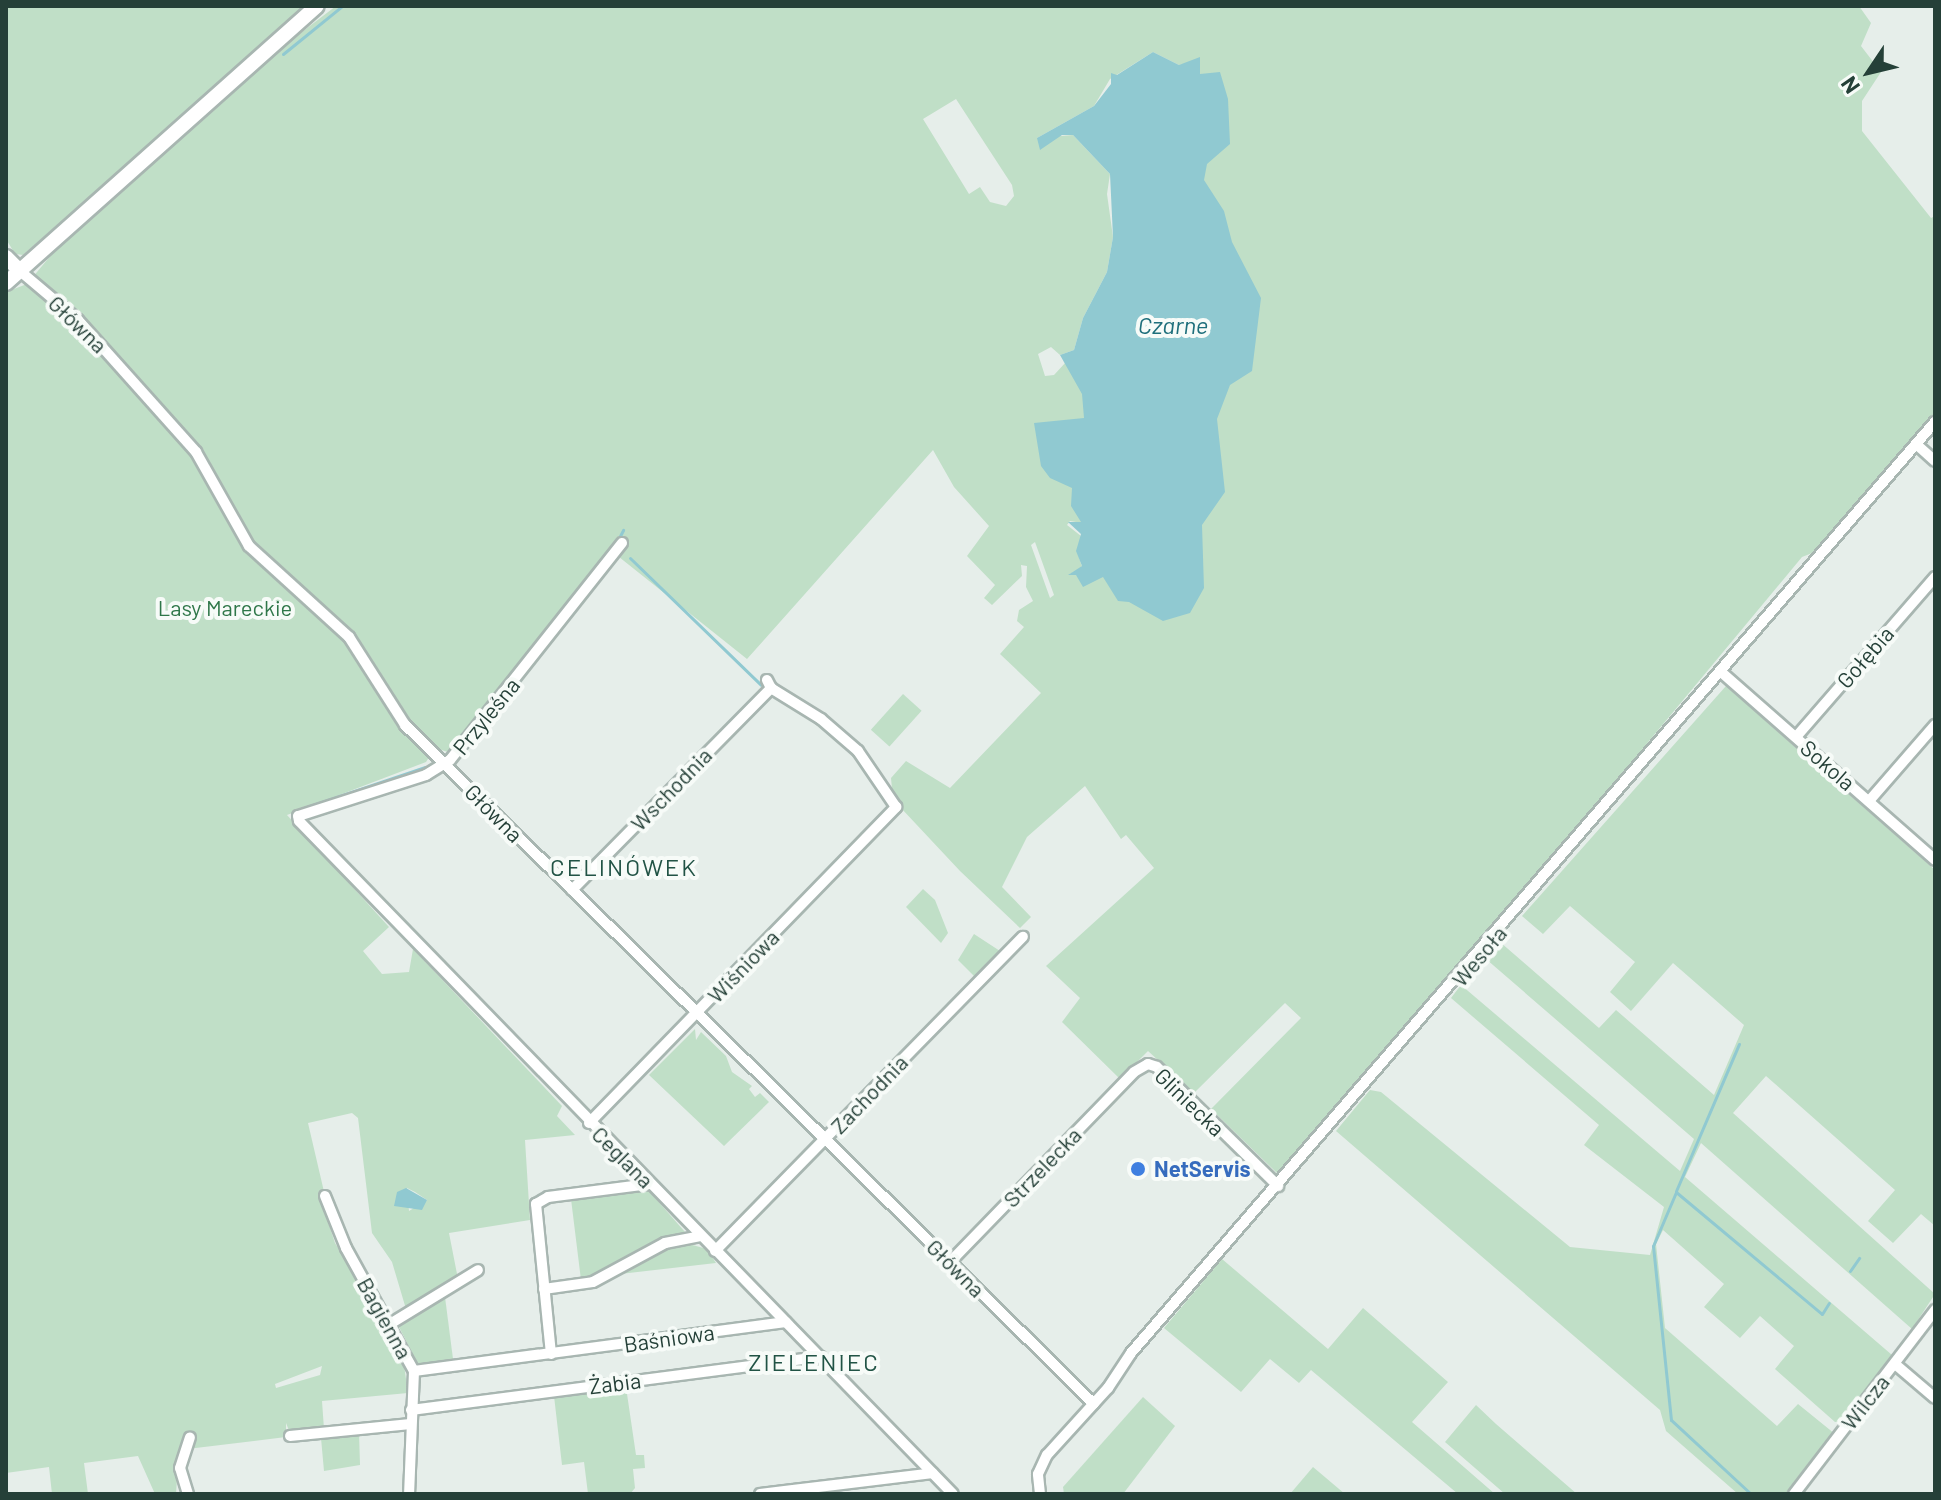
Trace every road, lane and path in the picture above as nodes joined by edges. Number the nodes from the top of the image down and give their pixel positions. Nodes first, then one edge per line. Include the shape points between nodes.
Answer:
1 (317, 6) edge
2 (327, 6) edge
3 (277, 44) junction
4 (6, 257) edge
5 (20, 271) junction
6 (6, 283) edge
7 (1935, 422) edge
8 (1916, 444) junction
9 (1935, 461) edge
10 (622, 543) dead end
11 (1935, 577) edge
12 (1720, 671) junction
13 (1935, 725) edge
14 (1796, 737) junction
15 (444, 764) junction
16 (1869, 801) junction
17 (896, 807) joint
18 (298, 816) joint
19 (1935, 860) edge
20 (572, 890) junction
21 (1023, 937) dead end
22 (697, 1013) junction
23 (1134, 1072) joint
24 (589, 1123) junction
25 (826, 1139) junction
26 (649, 1184) junction
27 (1278, 1186) junction
28 (325, 1196) dead end
29 (700, 1236) junction
30 (715, 1251) junction
31 (950, 1262) junction
32 (478, 1270) dead end
33 (544, 1289) junction
34 (1935, 1310) edge
35 (786, 1322) junction
36 (390, 1324) junction
37 (551, 1354) junction
38 (821, 1357) junction
39 (1895, 1364) junction
40 (414, 1371) junction
41 (1935, 1398) edge
42 (1094, 1404) junction
43 (411, 1410) junction
44 (410, 1424) junction
45 (290, 1436) dead end
46 (190, 1438) dead end
47 (933, 1473) junction
48 (188, 1494) edge
49 (409, 1494) edge
50 (760, 1494) edge
51 (953, 1494) edge
52 (1040, 1494) edge
53 (1794, 1494) edge

1 - 3 main road
2 - 3 main road
3 - 5 main road
4 - 5 main road, Główna
5 - 6 main road
5 - 15 street, Główna via 78,320 196,452 262,563 317,603 349,637 396,713
7 - 8 street, Wesoła
8 - 9 street
8 - 12 street, Wesoła
10 - 15 street, Przyleśna
11 - 14 street, Gołębia
12 - 14 street, Sokola
12 - 27 street, Wesoła
13 - 16 street
14 - 16 street, Sokola
15 - 18 street, Przyleśna via 426,775
15 - 20 street, Główna
16 - 19 street, Sokola
17 - 20 street, Wschodnia via 858,751 769,684
17 - 22 street, Wiśniowa
18 - 24 street, Ceglana via 305,830
20 - 22 street, Główna
21 - 25 street, Zachodnia
22 - 24 street, Wiśniowa
22 - 25 street, Główna
23 - 27 street, Gliniecka via 1148,1064 1157,1067
23 - 31 street, Strzelecka
24 - 26 street, Ceglana
25 - 30 street, Zachodnia
25 - 31 street, Główna
26 - 29 street, Ceglana
26 - 33 street via 540,1199 536,1208
27 - 42 street, Wesoła via 1131,1353
28 - 36 street, Bagienna via 346,1248
29 - 30 street, Ceglana
29 - 33 street via 665,1243 593,1282
30 - 35 street, Ceglana
31 - 42 street, Główna
32 - 36 street
33 - 37 street
34 - 39 street, Wilcza
35 - 37 street, Baśniowa
35 - 38 street, Ceglana
36 - 40 street, Bagienna
37 - 40 street, Baśniowa
38 - 43 street, Żabia
38 - 47 street, Ceglana
39 - 41 street
39 - 53 street, Wilcza
40 - 43 street, Bagienna
42 - 52 street, Wesoła via 1047,1455 1038,1474
43 - 44 street, Bagienna
44 - 45 street
44 - 49 street, Bagienna
46 - 48 street via 180,1468
47 - 50 street
47 - 51 street, Ceglana

